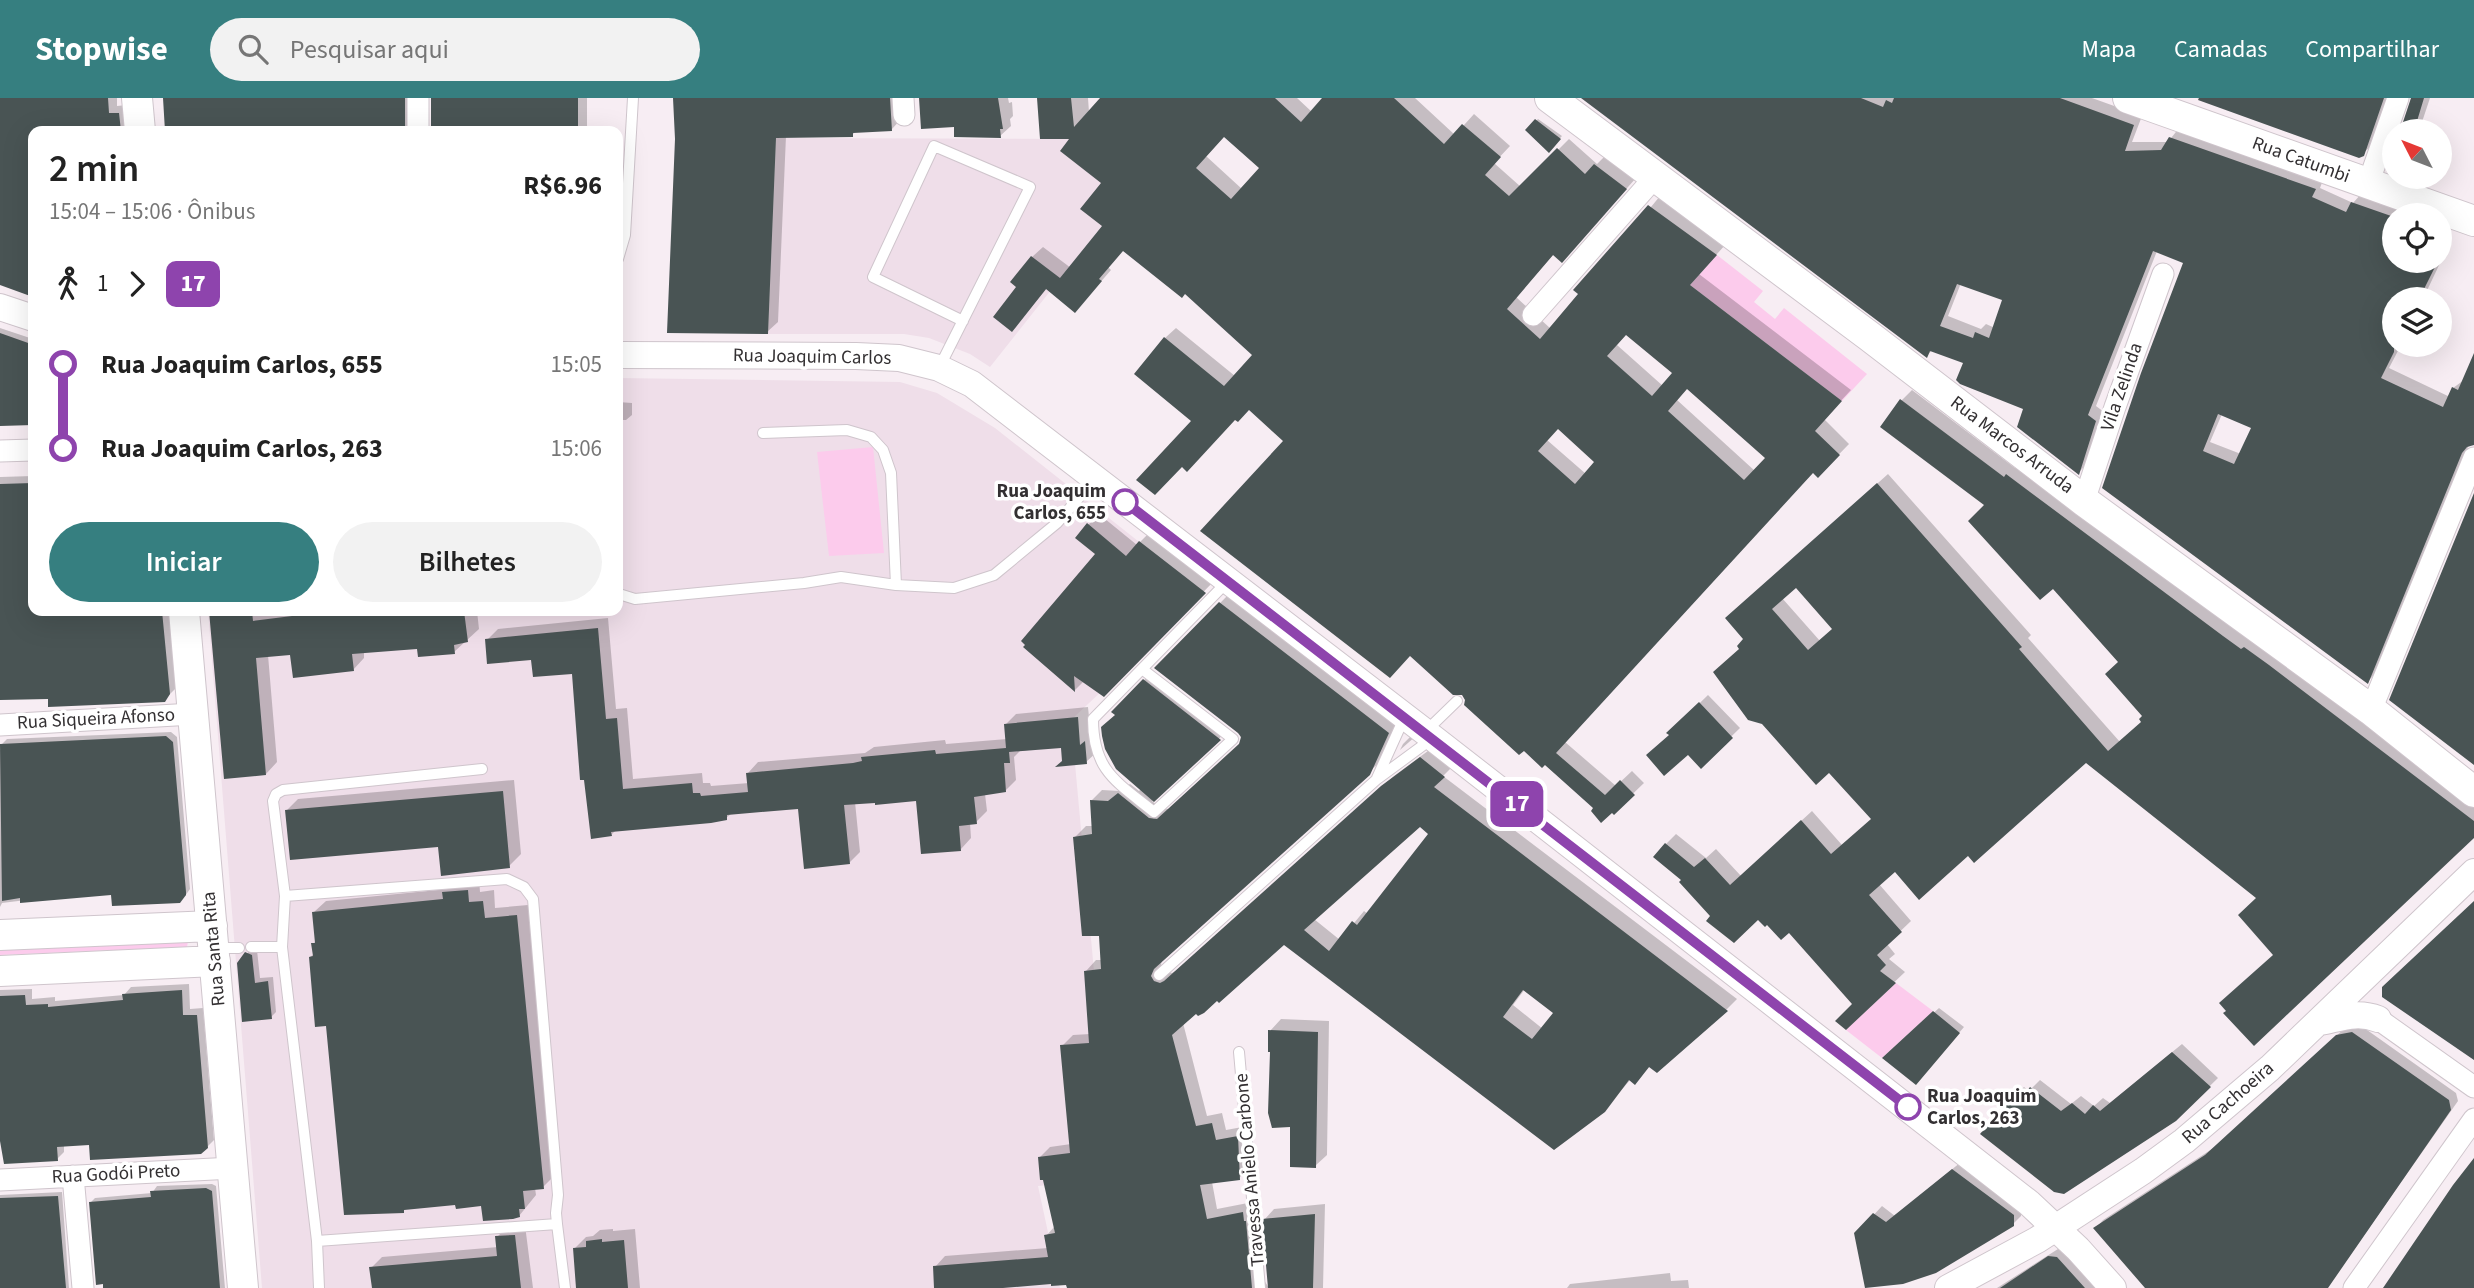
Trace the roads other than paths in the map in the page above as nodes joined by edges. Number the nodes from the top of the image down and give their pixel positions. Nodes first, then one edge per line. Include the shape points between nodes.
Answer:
1 (137, 98) edge
2 (418, 98) edge
3 (633, 98) edge
4 (1550, 98) edge
5 (2128, 98) edge
6 (2398, 98) edge
7 (140, 126) edge
8 (418, 126) edge
9 (1655, 177) junction
10 (2368, 184) junction
11 (2474, 221) edge
12 (623, 242) edge
13 (2163, 274) dead end
14 (0, 307) edge
15 (28, 316) edge
16 (1533, 316) dead end
17 (963, 321) junction
18 (623, 355) edge
19 (939, 368) junction
20 (763, 433) dead end
21 (28, 450) edge
22 (0, 451) edge
23 (2474, 458) edge
24 (1095, 479) junction
25 (2084, 501) junction
26 (1228, 581) junction
27 (896, 586) junction
28 (623, 594) edge
29 (184, 616) edge
30 (1142, 668) junction
31 (1457, 701) dead end
32 (2371, 710) junction
33 (193, 714) junction
34 (0, 724) edge
35 (1421, 729) junction
36 (482, 769) dead end
37 (1376, 780) junction
38 (2474, 792) edge
39 (2474, 872) edge
40 (285, 896) junction
41 (0, 935) edge
42 (229, 946) junction
43 (282, 947) junction
44 (2377, 966) junction
45 (0, 971) edge
46 (1159, 975) dead end
47 (2378, 1019) junction
48 (2318, 1022) junction
49 (1239, 1052) dead end
50 (2474, 1087) edge
51 (2474, 1119) edge
52 (233, 1168) junction
53 (73, 1176) junction
54 (0, 1180) edge
55 (557, 1224) junction
56 (2056, 1227) junction
57 (317, 1241) junction
58 (83, 1288) edge
59 (243, 1288) edge
60 (319, 1288) edge
61 (565, 1288) edge
62 (1260, 1288) edge
63 (1948, 1288) edge
64 (2113, 1288) edge
65 (2354, 1288) edge

1 - 7 main road
2 - 8 street
3 - 12 lane
4 - 9 main road, Rua Marcos Arruda
5 - 10 main road, Rua Catumbi
6 - 10 street
9 - 16 street
9 - 25 main road, Rua Marcos Arruda
10 - 11 main road, Rua Catumbi
13 - 25 street, Vila Zelinda
14 - 15 street
17 - 17 lane via 1030,187 934,146 873,277
17 - 19 lane
18 - 19 street, Rua Joaquim Carlos via 856,356
19 - 24 street, Rua Joaquim Carlos via 972,384
20 - 27 lane via 847,430 871,437 883,450 891,473
21 - 22 street
23 - 32 street
24 - 26 street, Rua Joaquim Carlos
24 - 27 lane via 1057,523 994,575 954,588
25 - 32 main road, Rua Marcos Arruda
26 - 30 lane
26 - 35 street, Rua Joaquim Carlos
27 - 28 lane via 841,577 635,599
29 - 33 main road, Rua Santa Rita
30 - 30 lane via 1092,721 1102,765 1154,812 1233,739
31 - 35 lane
32 - 38 main road, Rua Marcos Arruda
33 - 34 street, Rua Siqueira Afonso
33 - 42 main road, Rua Santa Rita
35 - 37 lane
35 - 37 lane
35 - 56 street, Rua Joaquim Carlos
36 - 40 lane via 276,794 273,801
37 - 46 lane
39 - 44 street, Rua Cachoeira
40 - 43 lane
40 - 55 lane via 507,879 524,887 533,899
41 - 42 main road
42 - 43 lane
42 - 45 main road
42 - 52 main road, Rua Santa Rita
43 - 57 lane
44 - 47 street via 2367,995
44 - 48 street, Rua Cachoeira
47 - 48 street via 2353,1014
47 - 50 street
48 - 56 street, Rua Cachoeira via 2185,1142
49 - 62 lane, Travessa Anielo Carbone
51 - 65 street
52 - 53 street, Rua Godói Preto
52 - 59 main road, Rua Santa Rita
53 - 54 street, Rua Godói Preto
53 - 58 street
55 - 57 lane
55 - 61 lane
56 - 63 street, Rua Cachoeira
56 - 64 street, Rua Joaquim Carlos
57 - 60 lane

